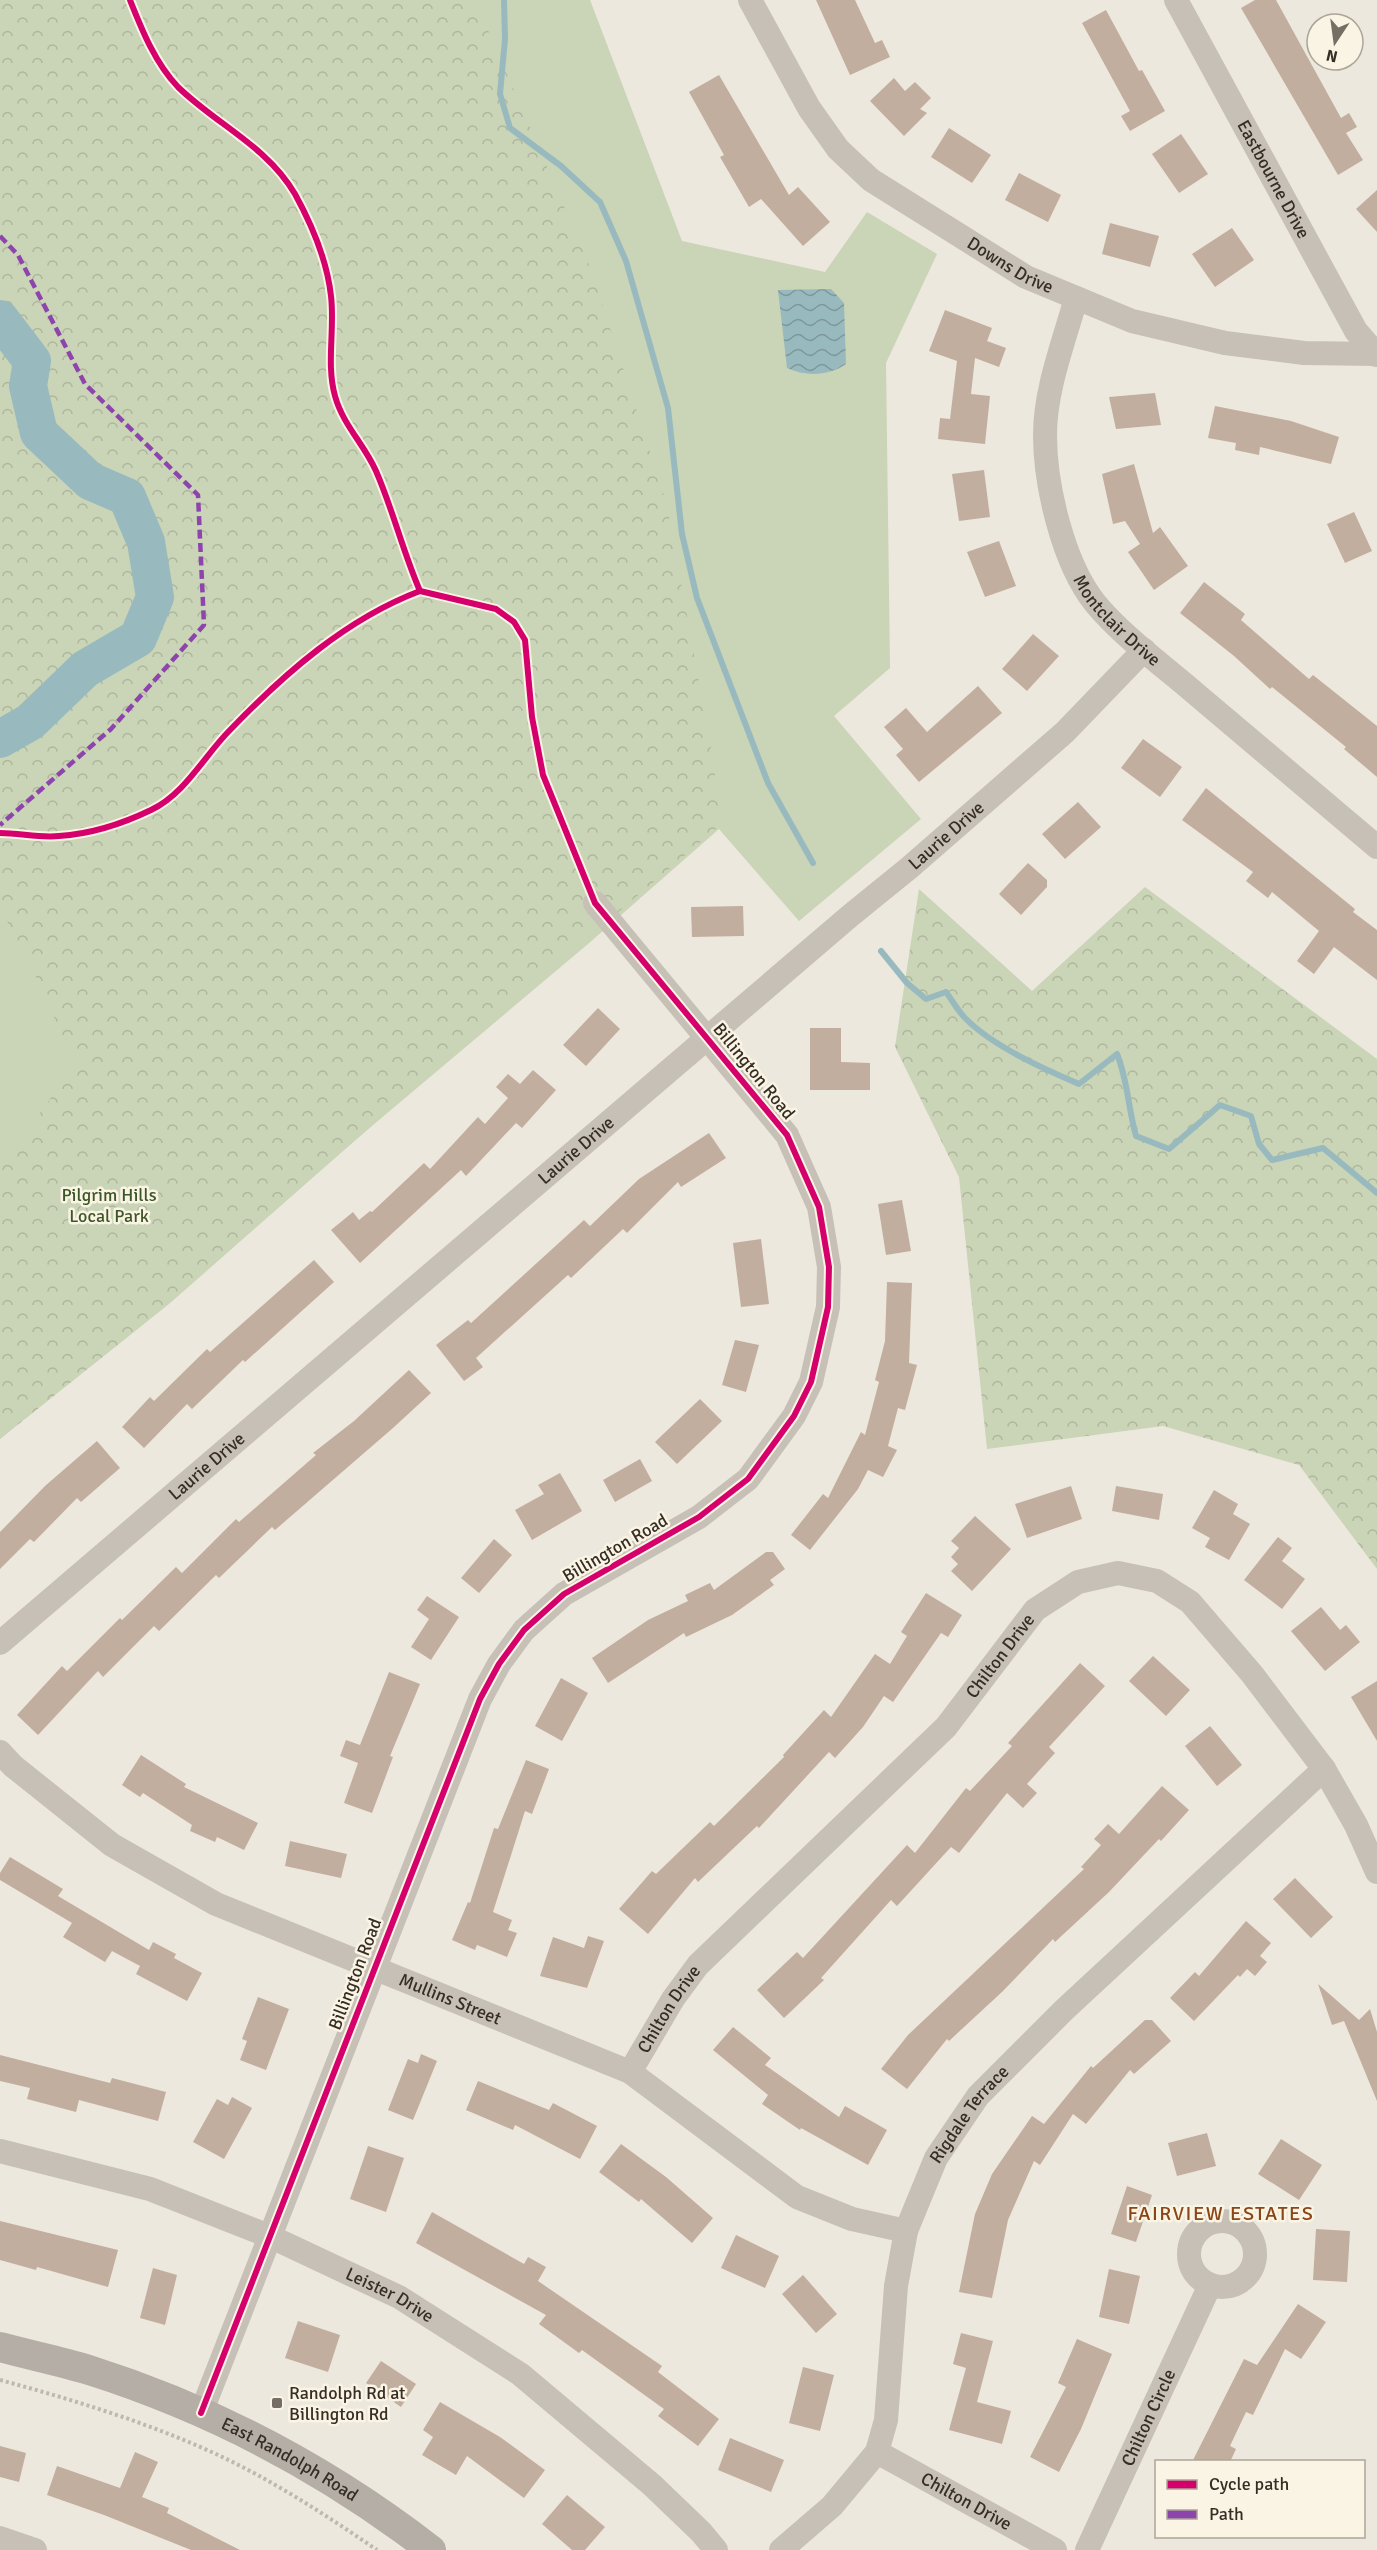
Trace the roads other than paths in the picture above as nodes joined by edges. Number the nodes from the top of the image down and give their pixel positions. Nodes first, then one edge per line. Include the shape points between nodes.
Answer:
1 (750, 0) edge
2 (1176, 0) edge
3 (1076, 298) junction
4 (1377, 354) edge
5 (1144, 650) junction
6 (1377, 847) edge
7 (595, 903) dead end
8 (708, 1037) junction
9 (0, 1643) edge
10 (0, 1752) edge
11 (1324, 1769) junction
12 (1377, 1872) edge
13 (374, 1966) junction
14 (630, 2072) junction
15 (0, 2151) edge
16 (906, 2231) junction
17 (269, 2236) junction
18 (1210, 2285) dead end
19 (0, 2347) edge
20 (201, 2412) junction
21 (877, 2452) junction
22 (0, 2538) edge
23 (35, 2550) edge
24 (431, 2550) edge
25 (716, 2550) edge
26 (781, 2550) edge
27 (1056, 2550) edge
28 (1087, 2550) edge

1 - 3 street, Downs Drive via 809,108 838,149 871,180 1026,277
2 - 4 street, Eastbourne Drive via 1356,331
3 - 4 street, Downs Drive via 1132,321 1225,343 1304,353
3 - 5 street, Montclair Drive via 1049,396 1046,472 1063,539 1095,603
5 - 6 street, Montclair Drive
5 - 8 street, Laurie Drive via 1065,732
7 - 8 street, Billington Road
8 - 9 street, Laurie Drive
8 - 13 street, Billington Road via 787,1135 819,1207 829,1268 828,1307 811,1382 794,1416 748,1479 699,1517 564,1594 524,1630 480,1699
10 - 13 street, Mullins Street via 112,1845 216,1904
11 - 12 street, Chilton Drive
11 - 14 street, Chilton Drive via 1252,1674 1190,1602 1156,1581 1118,1573 1078,1581 1035,1610 946,1727 698,1965
11 - 16 street, Rigdale Terrace via 1064,2010 978,2096 936,2158
13 - 14 street, Mullins Street
13 - 17 street, Billington Road
14 - 16 street, Mullins Street via 797,2197 852,2219
15 - 17 street, Leister Drive via 150,2189
16 - 21 street, Rigdale Terrace via 896,2286 886,2421
17 - 20 street, Billington Road
17 - 25 street, Leister Drive via 399,2297 520,2374 652,2485
18 - 28 street, Chilton Circle
19 - 20 main road, East Randolph Road via 89,2370
20 - 24 main road, East Randolph Road via 285,2452 389,2517
21 - 26 street, Rigdale Terrace via 832,2506
21 - 27 street, Chilton Drive
22 - 23 street

